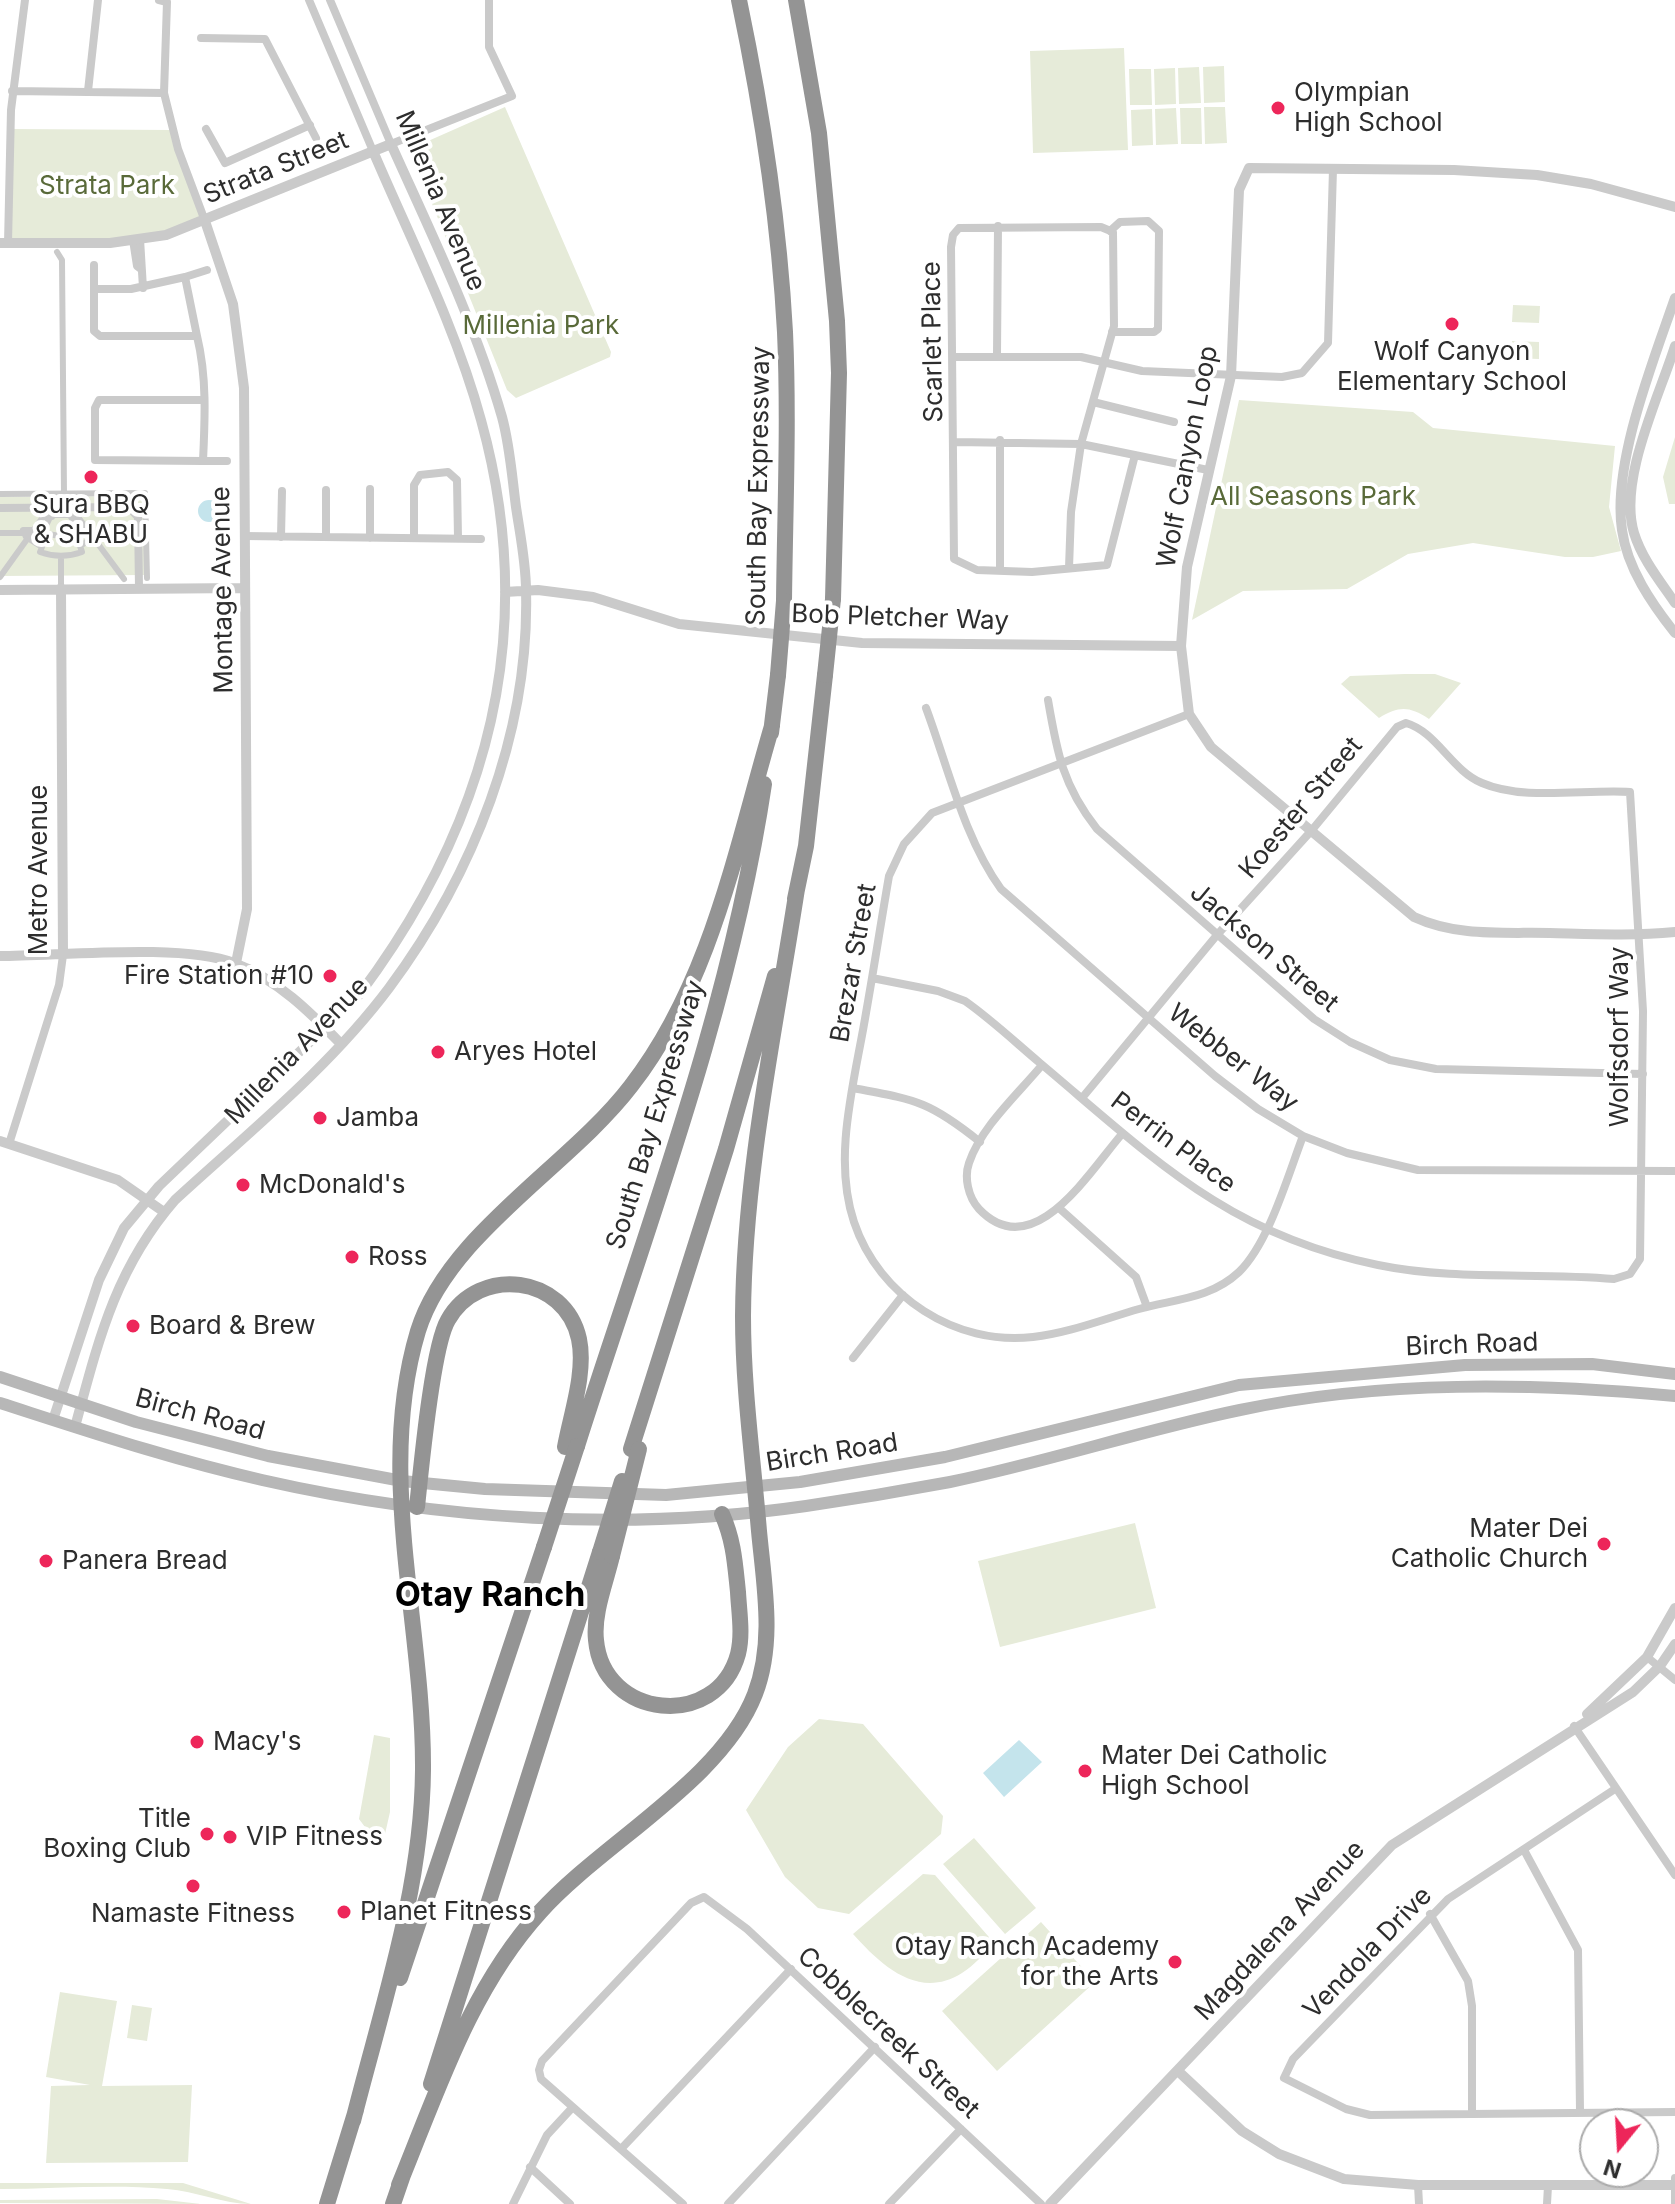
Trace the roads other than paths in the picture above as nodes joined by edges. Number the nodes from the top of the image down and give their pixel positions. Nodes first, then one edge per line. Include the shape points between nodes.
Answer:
1 (25, 0) edge
2 (98, 0) edge
3 (309, 0) edge
4 (330, 0) edge
5 (489, 0) edge
6 (739, 0) edge
7 (796, 0) edge
8 (163, 1) edge
9 (201, 38) dead end
10 (12, 91) junction
11 (88, 91) junction
12 (164, 93) junction
13 (0, 110) edge
14 (11, 110) junction
15 (310, 125) junction
16 (206, 129) dead end
17 (316, 138) dead end
18 (391, 144) junction
19 (373, 151) junction
20 (1333, 169) junction
21 (4, 194) edge
22 (1675, 207) edge
23 (205, 221) junction
24 (998, 226) junction
25 (1110, 231) junction
26 (136, 239) junction
27 (4, 243) edge
28 (57, 252) dead end
29 (94, 265) dead end
30 (207, 270) dead end
31 (185, 277) junction
32 (143, 288) junction
33 (94, 289) junction
34 (1675, 298) edge
35 (1112, 332) junction
36 (197, 336) junction
37 (1675, 346) edge
38 (997, 355) junction
39 (954, 357) junction
40 (1103, 360) junction
41 (1231, 376) junction
42 (204, 400) junction
43 (1093, 402) junction
44 (502, 417) junction
45 (1174, 422) dead end
46 (482, 423) junction
47 (1000, 440) junction
48 (956, 442) junction
49 (1081, 444) junction
50 (1135, 455) junction
51 (203, 461) junction
52 (227, 461) dead end
53 (1208, 470) junction
54 (370, 489) dead end
55 (326, 490) dead end
56 (282, 491) dead end
57 (0, 494) edge
58 (62, 494) junction
59 (0, 508) edge
60 (60, 513) junction
61 (142, 532) junction
62 (0, 533) edge
63 (91, 533) junction
64 (29, 534) junction
65 (244, 536) junction
66 (281, 537) junction
67 (326, 537) junction
68 (370, 538) junction
69 (414, 538) junction
70 (458, 538) junction
71 (481, 539) dead end
72 (61, 556) junction
73 (1069, 568) junction
74 (1000, 569) junction
75 (0, 577) edge
76 (147, 578) dead end
77 (124, 579) dead end
78 (61, 588) junction
79 (139, 588) junction
80 (244, 588) junction
81 (0, 590) edge
82 (526, 590) junction
83 (505, 592) junction
84 (1675, 603) edge
85 (1675, 633) edge
86 (1181, 646) junction
87 (1048, 700) dead end
88 (926, 708) dead end
89 (1189, 714) junction
90 (772, 726) junction
91 (1397, 727) joint
92 (1059, 763) junction
93 (960, 801) junction
94 (467, 808) junction
95 (484, 815) junction
96 (1312, 830) junction
97 (797, 889) junction
98 (1675, 932) edge
99 (1217, 935) junction
100 (1640, 935) junction
101 (63, 955) junction
102 (0, 956) edge
103 (236, 963) junction
104 (872, 978) junction
105 (1147, 1018) junction
106 (326, 1028) junction
107 (341, 1044) junction
108 (1042, 1065) junction
109 (1643, 1074) junction
110 (853, 1088) junction
111 (1082, 1098) junction
112 (1122, 1134) junction
113 (1303, 1136) junction
114 (980, 1142) junction
115 (4, 1143) edge
116 (1639, 1170) junction
117 (1675, 1171) edge
118 (147, 1199) junction
119 (1059, 1208) junction
120 (164, 1212) junction
121 (1265, 1229) junction
122 (1624, 1276) joint
123 (903, 1295) junction
124 (1147, 1307) junction
125 (853, 1358) dead end
126 (1675, 1374) edge
127 (0, 1377) edge
128 (1675, 1396) edge
129 (61, 1397) junction
130 (0, 1403) edge
131 (81, 1404) junction
132 (53, 1420) junction
133 (75, 1427) junction
134 (571, 1447) junction
135 (411, 1482) junction
136 (755, 1487) junction
137 (409, 1506) junction
138 (757, 1511) junction
139 (722, 1514) junction
140 (606, 1554) junction
141 (1675, 1608) edge
142 (1675, 1644) edge
143 (1647, 1657) junction
144 (1660, 1666) junction
145 (1675, 1680) edge
146 (1574, 1726) junction
147 (1615, 1789) junction
148 (1524, 1850) junction
149 (1675, 1875) edge
150 (1430, 1914) junction
151 (791, 1969) junction
152 (875, 2047) junction
153 (1178, 2071) junction
154 (572, 2108) junction
155 (1580, 2108) edge
156 (1579, 2111) edge
157 (1472, 2114) junction
158 (353, 2121) junction
159 (961, 2129) junction
160 (621, 2149) junction
161 (530, 2167) junction
162 (1675, 2178) edge
163 (399, 2185) junction
164 (1418, 2185) junction
165 (1675, 2185) edge
166 (1548, 2186) junction
167 (327, 2204) edge
168 (393, 2204) edge
169 (513, 2204) edge
170 (570, 2204) edge
171 (683, 2204) edge
172 (728, 2204) edge
173 (889, 2204) edge
174 (1041, 2204) edge
175 (1050, 2204) edge
176 (1419, 2204) edge
177 (1547, 2204) edge
178 (1675, 2204) edge

1 - 10 street
2 - 11 street
3 - 19 street, Millenia Avenue
4 - 18 street, Millenia Avenue
5 - 18 street, Strata Street via 489,47 512,96
6 - 90 highway, South Bay Expressway, bridge via 769,165 782,293 784,601
7 - 97 highway, bridge via 819,133 839,373 833,599
8 - 12 street
9 - 15 street via 265,39
10 - 11 street
10 - 14 street
11 - 12 street
12 - 23 street
13 - 14 street
14 - 21 street
15 - 16 street via 225,163
15 - 17 street
18 - 19 street, Strata Street
18 - 44 street, Millenia Avenue via 451,278
19 - 23 street, Strata Street
19 - 46 street, Millenia Avenue via 451,332
20 - 22 street, Wolf Canyon Loop via 1537,175
20 - 41 street via 1328,343 1313,365 1296,376
20 - 41 street, Wolf Canyon Loop via 1261,167 1243,173
21 - 27 street
23 - 26 street, Strata Street
23 - 65 street, Montage Avenue via 233,304 244,388
24 - 25 street, Scarlet Place
24 - 38 street
24 - 39 street, Scarlet Place via 959,228 953,235
25 - 35 street
25 - 35 street via 1120,222 1148,221 1159,231 1158,329
26 - 27 street, Strata Street
26 - 32 street via 144,265
28 - 58 street via 62,260
29 - 33 street
30 - 31 street
31 - 32 street
31 - 36 street
32 - 33 street
33 - 36 street via 94,331 100,336
34 - 85 street via 1625,459 1620,506 1622,532 1636,573
35 - 40 street
36 - 42 street
37 - 84 street via 1637,462 1632,504 1640,549
38 - 39 street
38 - 40 street
39 - 48 street, Scarlet Place
40 - 41 street via 1142,371
40 - 43 street
41 - 53 street, Wolf Canyon Loop
42 - 51 street
42 - 51 street via 99,400 95,420 95,460
43 - 45 street
43 - 49 street
44 - 46 street
44 - 82 street, Millenia Avenue
46 - 83 street, Millenia Avenue
47 - 48 street
47 - 49 street
47 - 74 street
48 - 74 street, Scarlet Place via 954,559 977,570
49 - 50 street
49 - 73 street
50 - 53 street
50 - 73 street, Scarlet Place via 1107,565
51 - 52 street
53 - 86 street, Wolf Canyon Loop via 1187,567
54 - 68 street
55 - 67 street
56 - 66 street
57 - 58 street
58 - 60 street
58 - 61 street via 145,493
59 - 60 street
60 - 61 street via 128,507
60 - 63 street via 78,517
60 - 64 street via 43,517
61 - 63 street
61 - 76 street
61 - 79 street
62 - 64 street
63 - 64 street
63 - 72 street via 80,546 82,552
63 - 77 street
64 - 72 street via 42,547 40,552
64 - 75 street
65 - 66 street
65 - 80 street, Montage Avenue
66 - 67 street
67 - 68 street
68 - 69 street
69 - 70 street
69 - 70 street via 415,481 423,472 450,473 457,480
70 - 71 street
72 - 78 street
73 - 74 street, Scarlet Place
78 - 79 street
78 - 81 street
78 - 101 street, Metro Avenue
79 - 80 street
80 - 103 street, Montage Avenue via 247,909
82 - 83 street, Bob Pletcher Way
82 - 86 street, Bob Pletcher Way via 593,597 679,624 862,643
82 - 95 street, Millenia Avenue via 523,671 507,756
83 - 94 street, Millenia Avenue via 496,706
86 - 89 street, Wolf Canyon Loop
87 - 92 street, Jackson Street
88 - 93 street, Webber Way
89 - 92 street, Brezar Street
89 - 96 street, Wolf Canyon Loop via 1211,747
90 - 134 highway, South Bay Expressway via 752,855 715,1007
90 - 135 highway via 715,919 657,1049 602,1120 461,1256 429,1302 411,1363 400,1443
91 - 96 street, Koester Street
91 - 100 street, Wolfsdorf Way via 1418,727 1456,766 1480,783 1505,791 1630,792
92 - 93 street, Brezar Street
92 - 99 street, Jackson Street via 1097,829
93 - 104 street, Brezar Street via 932,813 904,844 889,876
93 - 105 street, Webber Way via 1001,889
94 - 95 street
94 - 106 street, Millenia Avenue via 431,884 386,958
95 - 107 street, Millenia Avenue via 435,916 390,987
96 - 99 street, Koester Street
96 - 100 street, Wolf Canyon Loop via 1399,907 1433,926 1463,932
97 - 136 highway via 755,1155 746,1249 744,1380
97 - 140 highway, bridge via 729,1136 638,1428
98 - 100 street, Wolf Canyon Loop
99 - 105 street, Koester Street
99 - 109 street, Jackson Street via 1324,1027 1390,1060 1436,1069
100 - 109 street, Wolfsdorf Way
101 - 102 street
101 - 103 street via 177,954
101 - 115 street, Metro Avenue via 59,985
103 - 106 street via 293,996
104 - 108 street, Perrin Place via 965,1001
104 - 110 street, Brezar Street
105 - 111 street, Koester Street
105 - 113 street, Webber Way via 1247,1101
106 - 107 street
106 - 118 street, Millenia Avenue
107 - 120 street, Millenia Avenue
108 - 111 street, Perrin Place
108 - 114 street
109 - 116 street, Wolfsdorf Way
110 - 114 street via 918,1100
110 - 123 street, Brezar Street via 845,1176 851,1212 871,1257
111 - 112 street, Perrin Place
112 - 119 street
112 - 121 street, Perrin Place via 1204,1197
113 - 116 street, Webber Way via 1411,1169
113 - 121 street, Brezar Street
114 - 119 street via 966,1174 975,1205 989,1219 1024,1228
115 - 118 street via 118,1180
116 - 117 street, Webber Way
116 - 122 street, Wolfsdorf Way via 1640,1259
118 - 120 street
118 - 129 street, Millenia Avenue via 124,1228 99,1280
119 - 124 street via 1136,1277
120 - 131 street, Millenia Avenue via 140,1242 116,1290
121 - 122 street, Perrin Place via 1317,1250 1389,1267
121 - 124 street, Brezar Street via 1254,1254 1225,1283 1188,1299
123 - 124 street, Brezar Street via 942,1322 1011,1338 1048,1335
123 - 125 street
126 - 136 main road, Birch Road via 1592,1364 1465,1365 1239,1385 945,1457
127 - 129 main road, Birch Road
128 - 138 main road, Birch Road via 1478,1386 1339,1396 1243,1409 950,1482
129 - 131 main road, Birch Road
129 - 132 street, Millenia Avenue
130 - 132 main road, Birch Road
131 - 133 street, Millenia Avenue
131 - 135 main road, Birch Road via 268,1456
132 - 133 main road, Birch Road
133 - 137 main road, Birch Road via 263,1481
134 - 135 highway via 581,1359 574,1325 561,1305 541,1290 518,1283 493,1285 458,1306 441,1334
134 - 158 highway, South Bay Expressway, bridge via 545,1543
135 - 136 main road, Birch Road via 666,1495
135 - 137 highway
136 - 138 highway
137 - 139 main road, Birch Road via 667,1520
137 - 158 highway via 421,1698 420,1818 406,1910
138 - 139 main road, Birch Road
138 - 163 highway via 767,1637 762,1673 749,1708 719,1751 567,1883 512,1945 470,2016
139 - 140 highway via 733,1540 740,1643 726,1679 692,1704 641,1702 604,1668 596,1626
140 - 163 highway
141 - 143 street, Magdalena Avenue
142 - 144 street, Magdalena Avenue
143 - 144 street
143 - 146 street, Magdalena Avenue
144 - 145 street
144 - 146 street, Magdalena Avenue via 1633,1692
146 - 147 street
146 - 153 street, Magdalena Avenue via 1392,1845
147 - 148 street, Vendola Drive
147 - 149 street
148 - 150 street, Vendola Drive
148 - 155 street via 1578,1950
150 - 157 street via 1468,1981
150 - 157 street, Vendola Drive via 1293,2059 1284,2078 1370,2115
151 - 152 street, Cobblecreek Street
151 - 154 street, Cobblecreek Street via 716,1902 704,1897 691,1903 542,2061 541,2079
151 - 160 street
152 - 159 street, Cobblecreek Street
152 - 172 street
153 - 164 street via 1242,2131 1279,2154 1344,2179
153 - 175 street, Magdalena Avenue
154 - 160 street
154 - 161 street via 547,2135
156 - 157 street
158 - 167 highway, South Bay Expressway
159 - 173 street
159 - 174 street, Cobblecreek Street
160 - 171 street
161 - 169 street
161 - 170 street
162 - 165 street
163 - 168 highway
164 - 166 street
164 - 176 street
165 - 166 street
165 - 178 street
166 - 177 street

